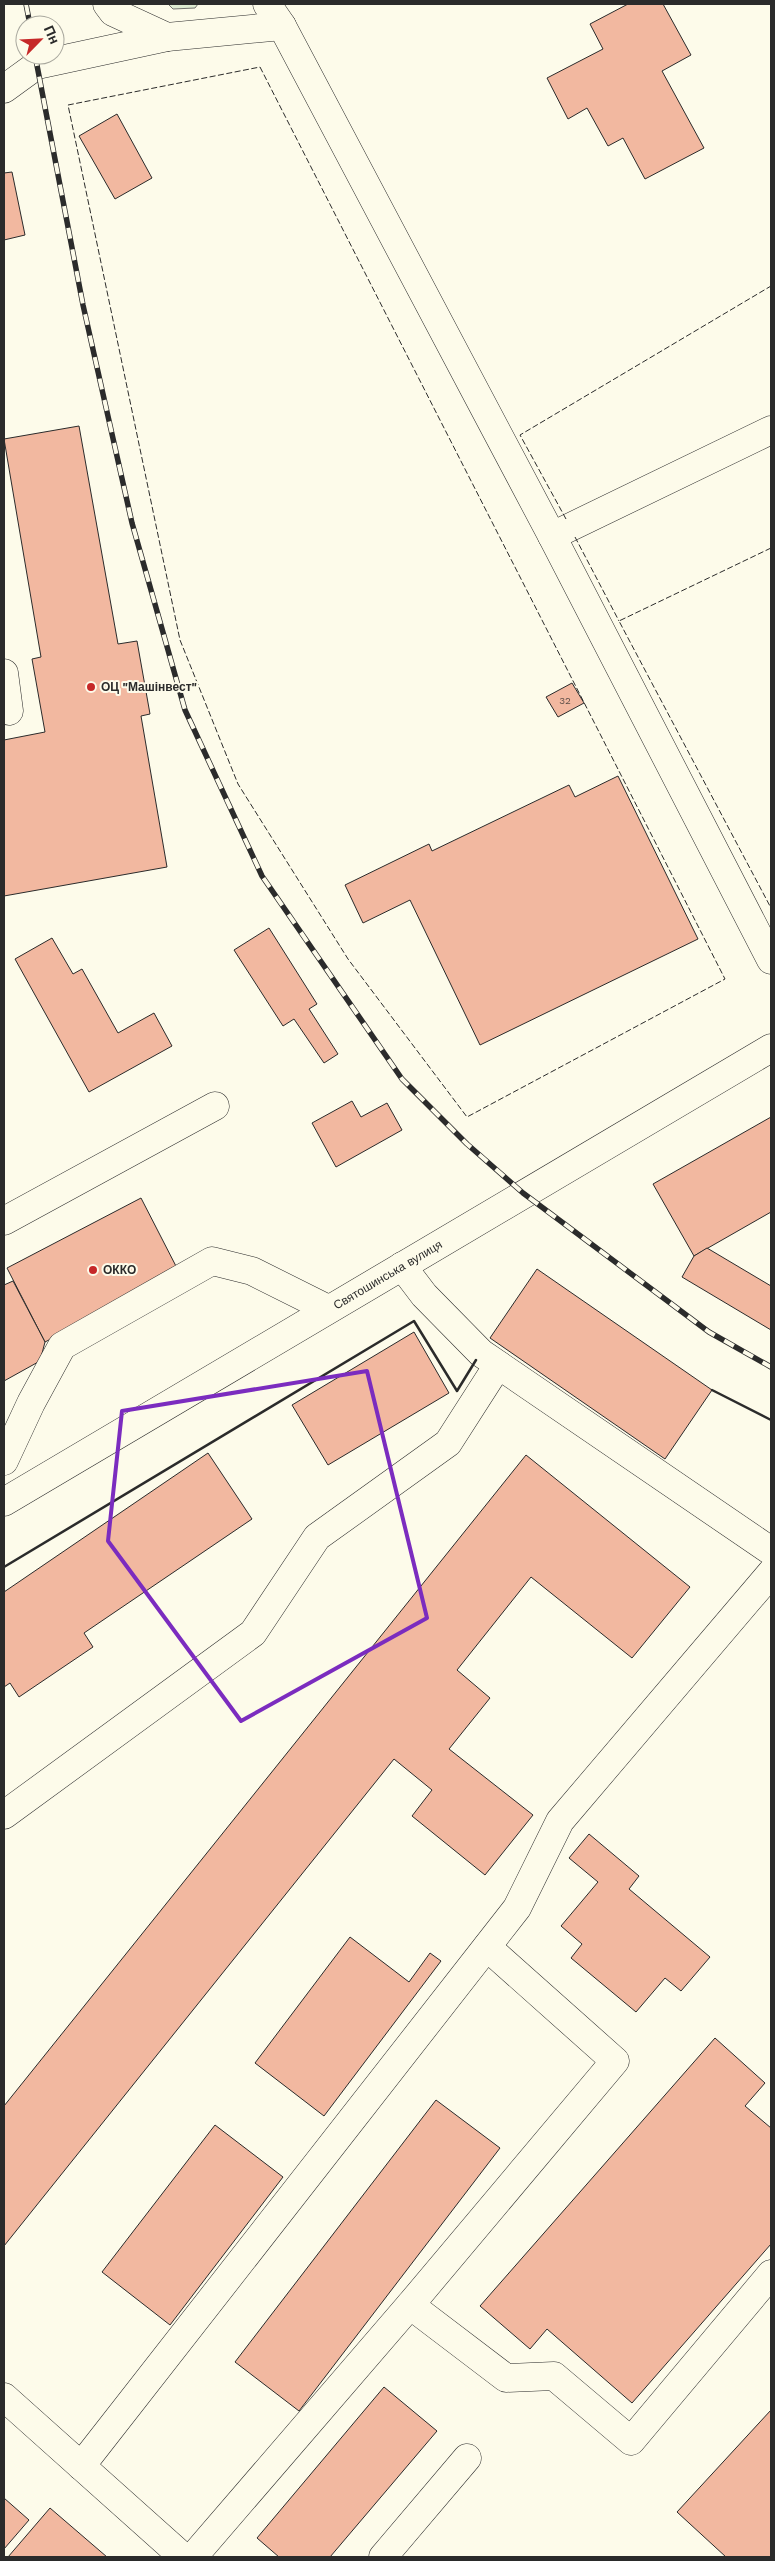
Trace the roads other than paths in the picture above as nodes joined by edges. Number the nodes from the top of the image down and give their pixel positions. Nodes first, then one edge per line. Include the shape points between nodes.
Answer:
1 (107, 4) edge
2 (267, 4) edge
3 (282, 26) junction
4 (167, 37) junction
5 (4, 88) edge
6 (771, 430) edge
7 (552, 536) junction
8 (4, 673) edge
9 (10, 711) dead end
10 (771, 960) edge
11 (771, 1048) edge
12 (214, 1106) dead end
13 (4, 1221) edge
14 (402, 1266) junction
15 (328, 1309) junction
16 (498, 1365) junction
17 (4, 1461) edge
18 (4, 1502) edge
19 (771, 1551) edge
20 (771, 1573) edge
21 (4, 1815) edge
22 (487, 1947) junction
23 (771, 2274) edge
24 (410, 2305) junction
25 (4, 2398) edge
26 (468, 2458) dead end
27 (81, 2466) junction
28 (183, 2557) edge
29 (193, 2557) edge
30 (383, 2557) edge

1 - 4 main road via 113,12
2 - 3 main road
3 - 4 main road
3 - 7 main road
4 - 5 main road via 37,65
6 - 7 main road
7 - 10 main road
8 - 9 main road
11 - 14 main road, Святошинська вулиця
12 - 13 main road
14 - 15 main road, Святошинська вулиця
14 - 16 main road via 424,1295 481,1353
15 - 17 main road via 252,1271 212,1261 62,1346
15 - 18 main road, Святошинська вулиця
16 - 19 main road
16 - 21 main road via 448,1443 316,1537 254,1633
20 - 22 main road via 560,1821 517,1908
22 - 24 main road via 615,2062
22 - 27 main road
23 - 24 main road via 631,2441 554,2376 506,2378
24 - 29 main road
25 - 27 main road
26 - 30 main road
27 - 28 main road

